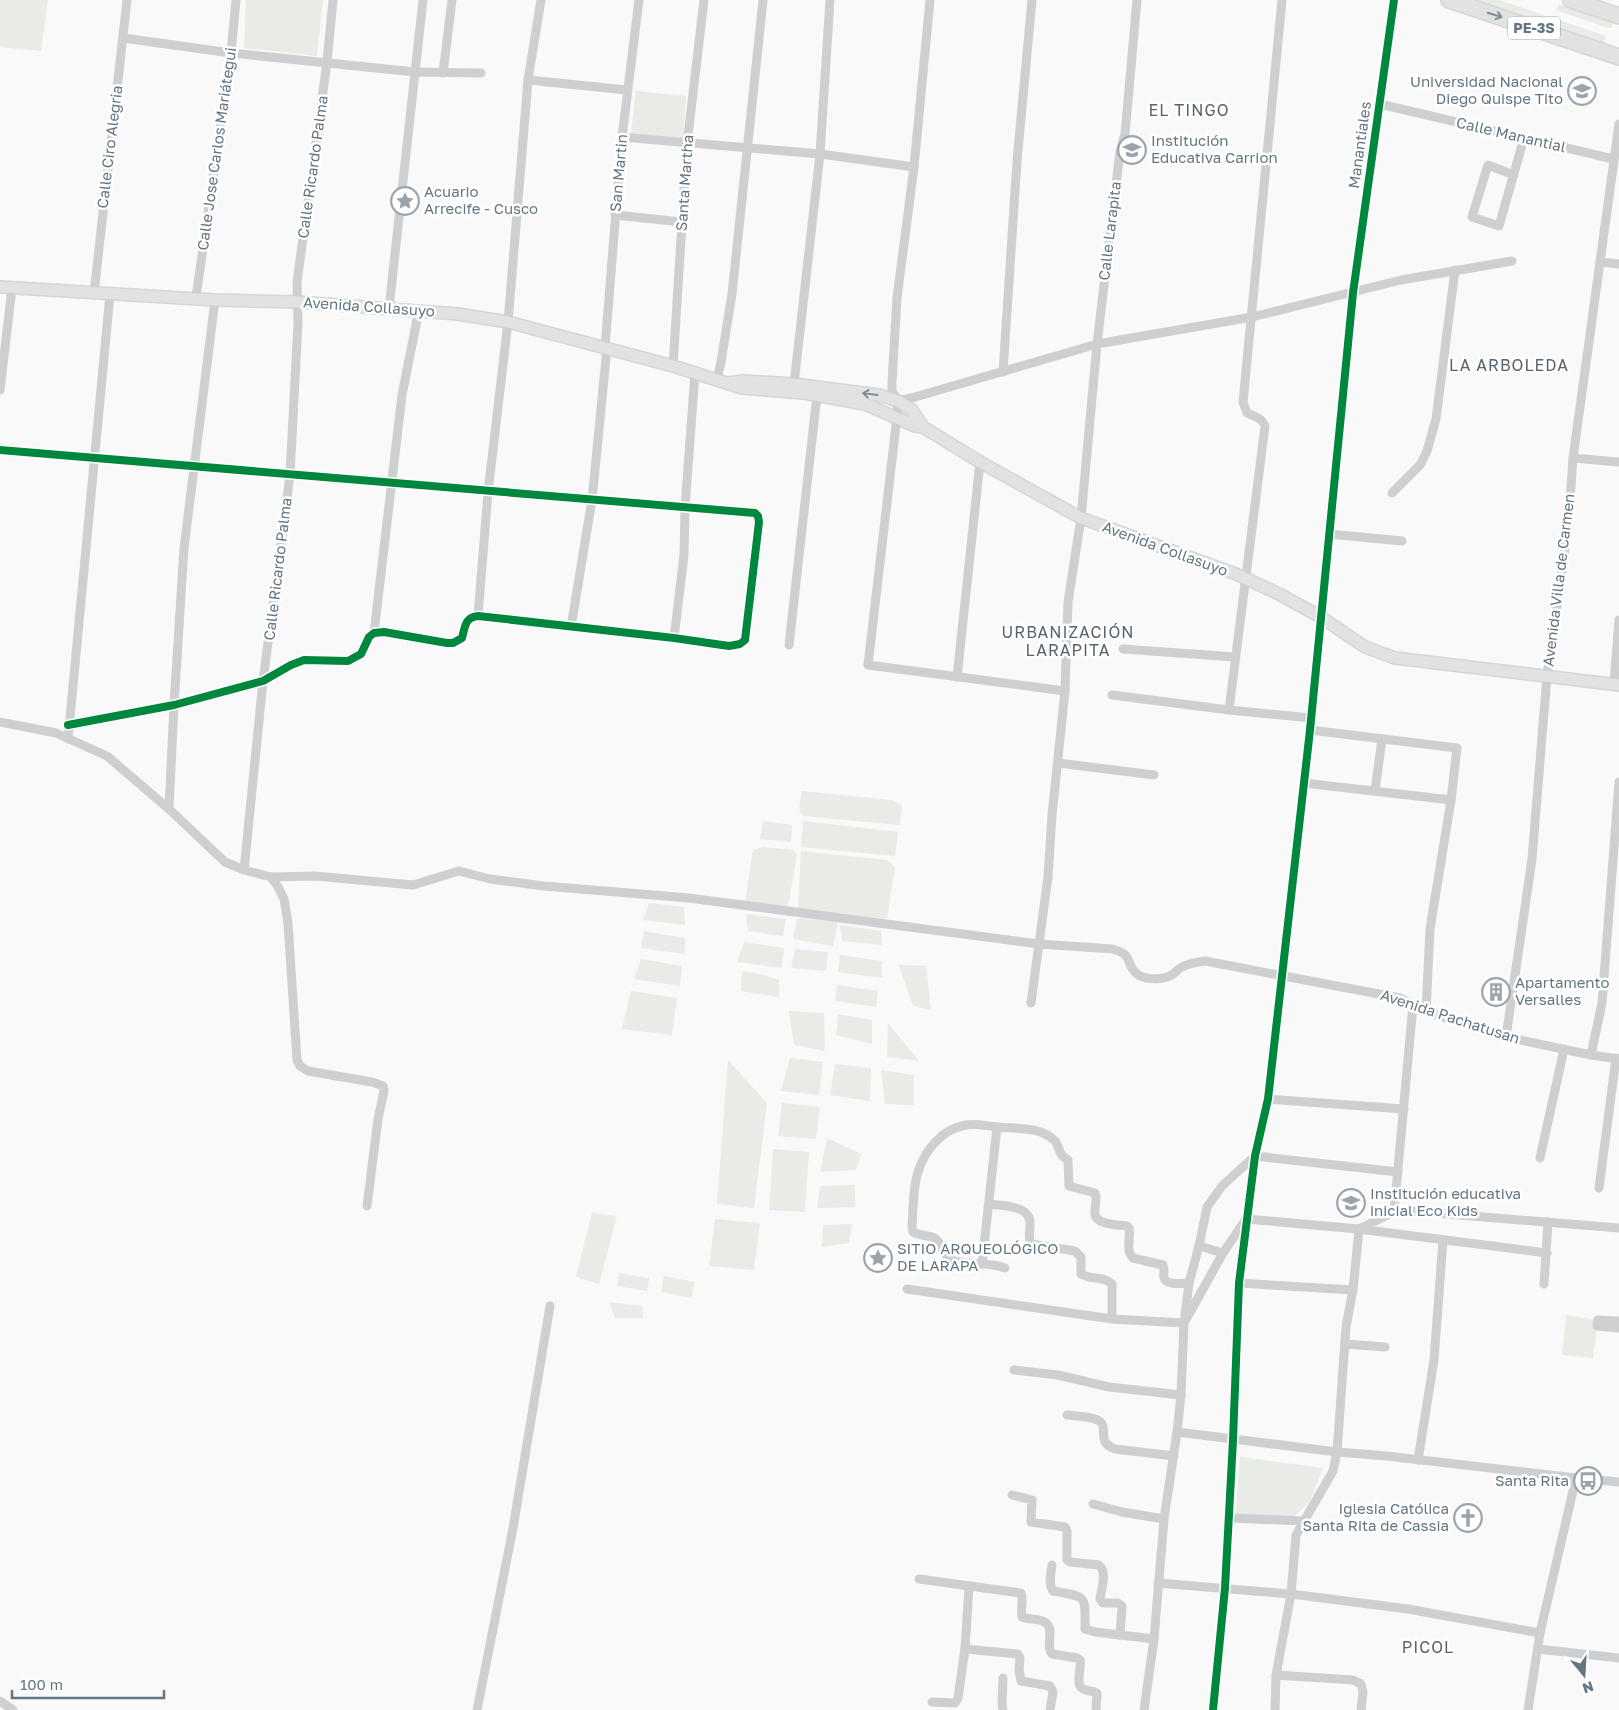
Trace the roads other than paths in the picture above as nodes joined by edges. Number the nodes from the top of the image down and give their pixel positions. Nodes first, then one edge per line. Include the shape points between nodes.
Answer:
1 (128, 0) edge
2 (236, 0) edge
3 (333, 0) edge
4 (423, 0) edge
5 (452, 0) edge
6 (541, 0) edge
7 (639, 0) edge
8 (704, 0) edge
9 (763, 0) edge
10 (830, 0) edge
11 (930, 0) edge
12 (1032, 0) edge
13 (1137, 0) edge
14 (1282, 0) edge
15 (1394, 0) edge
16 (1449, 0) edge
17 (1571, 0) edge
18 (1612, 9) edge
19 (123, 38) junction
20 (231, 53) junction
21 (1619, 57) edge
22 (327, 62) junction
23 (415, 72) junction
24 (443, 73) junction
25 (481, 73) dead end
26 (528, 80) junction
27 (627, 90) junction
28 (1380, 104) junction
29 (1619, 124) edge
30 (622, 137) junction
31 (1524, 138) junction
32 (687, 144) junction
33 (746, 148) junction
34 (820, 154) junction
35 (1613, 159) junction
36 (914, 167) junction
37 (1514, 175) junction
38 (616, 215) junction
39 (682, 222) junction
40 (1512, 261) dead end
41 (1600, 262) junction
42 (1619, 264) edge
43 (1455, 270) junction
44 (6, 287) edge
45 (94, 293) junction
46 (1354, 293) junction
47 (110, 294) junction
48 (196, 297) junction
49 (214, 300) junction
50 (297, 302) junction
51 (389, 308) junction
52 (419, 310) junction
53 (1252, 317) junction
54 (508, 322) junction
55 (1097, 344) junction
56 (606, 348) junction
57 (673, 366) junction
58 (1004, 372) junction
59 (695, 373) junction
60 (717, 380) junction
61 (728, 383) junction
62 (794, 384) junction
63 (805, 389) junction
64 (0, 390) edge
65 (817, 395) junction
66 (898, 401) junction
67 (897, 417) junction
68 (923, 427) junction
69 (0, 450) edge
70 (1574, 458) junction
71 (93, 459) junction
72 (980, 462) junction
73 (1619, 462) edge
74 (194, 466) junction
75 (290, 475) junction
76 (391, 483) junction
77 (488, 492) junction
78 (1392, 493) dead end
79 (592, 500) junction
80 (685, 508) junction
81 (1080, 518) junction
82 (1329, 534) junction
83 (1402, 540) dead end
84 (1246, 579) junction
85 (478, 616) junction
86 (1321, 616) junction
87 (1619, 620) edge
88 (571, 627) junction
89 (374, 633) junction
90 (674, 638) junction
91 (789, 645) dead end
92 (1123, 649) dead end
93 (1235, 657) junction
94 (1548, 676) junction
95 (957, 677) junction
96 (263, 681) junction
97 (1617, 685) edge
98 (1065, 691) junction
99 (1112, 695) dead end
100 (174, 705) junction
101 (1229, 710) junction
102 (1311, 718) junction
103 (0, 722) edge
104 (68, 725) junction
105 (1310, 730) junction
106 (68, 739) junction
107 (1382, 739) junction
108 (1058, 764) junction
109 (1154, 775) dead end
110 (1619, 782) edge
111 (1304, 783) junction
112 (1375, 791) junction
113 (1451, 800) junction
114 (169, 808) junction
115 (244, 870) junction
116 (271, 877) junction
117 (1039, 944) junction
118 (1282, 975) junction
119 (1031, 1003) dead end
120 (1413, 1005) junction
121 (1426, 1011) junction
122 (1506, 1037) junction
123 (1564, 1049) junction
124 (1591, 1055) junction
125 (1617, 1058) edge
126 (1268, 1099) junction
127 (1404, 1109) junction
128 (997, 1128) junction
129 (1255, 1156) junction
130 (1540, 1158) dead end
131 (1398, 1172) junction
132 (1599, 1188) dead end
133 (989, 1204) junction
134 (367, 1206) dead end
135 (1394, 1212) junction
136 (1246, 1219) junction
137 (1548, 1222) junction
138 (1619, 1228) edge
139 (1359, 1229) junction
140 (1443, 1240) junction
141 (1200, 1246) junction
142 (1223, 1253) junction
143 (1547, 1254) junction
144 (982, 1264) junction
145 (1005, 1268) dead end
146 (1189, 1283) junction
147 (1239, 1283) junction
148 (1544, 1284) dead end
149 (907, 1289) dead end
150 (1353, 1290) junction
151 (550, 1306) dead end
152 (1112, 1319) junction
153 (1619, 1321) edge
154 (1184, 1322) junction
155 (1619, 1328) edge
156 (1345, 1344) junction
157 (1385, 1347) dead end
158 (1014, 1370) dead end
159 (1181, 1395) junction
160 (1067, 1415) dead end
161 (1177, 1432) junction
162 (1233, 1440) junction
163 (1337, 1452) junction
164 (1174, 1456) junction
165 (1418, 1460) junction
166 (1576, 1478) junction
167 (1619, 1482) edge
168 (1012, 1495) dead end
169 (1093, 1504) dead end
170 (1228, 1518) junction
171 (1164, 1519) junction
172 (1305, 1521) junction
173 (1052, 1565) dead end
174 (919, 1579) dead end
175 (1158, 1584) junction
176 (969, 1587) junction
177 (1225, 1588) junction
178 (1291, 1594) junction
179 (1540, 1632) junction
180 (1120, 1635) junction
181 (1154, 1639) junction
182 (965, 1649) junction
183 (1538, 1649) junction
184 (1619, 1658) edge
185 (1276, 1675) junction
186 (1003, 1678) dead end
187 (0, 1700) edge
188 (932, 1702) dead end
189 (13, 1710) edge
190 (477, 1710) edge
191 (1004, 1710) edge
192 (1050, 1710) edge
193 (1096, 1710) edge
194 (1144, 1710) edge
195 (1213, 1710) edge
196 (1275, 1710) edge
197 (1360, 1710) edge
198 (1528, 1710) edge

1 - 19 street, Calle Ciro Alegria
2 - 20 street, Calle Jose Carlos Mariátegui
3 - 22 street, Calle Ricardo Palma
4 - 23 street
5 - 24 street
6 - 26 street
7 - 27 street, San Martin
8 - 32 street, Santa Martha
9 - 33 street
10 - 34 street
11 - 36 street
12 - 58 street via 1017,161
13 - 55 street, Calle Larapita via 1126,134 1120,151
14 - 53 street
15 - 28 street, Manantiales
16 -> 21 highway, PE-3S
17 - 18 highway, PE-3S
19 - 20 street
19 - 45 street, Calle Ciro Alegria
20 - 22 street
20 - 48 street, Calle Jose Carlos Mariátegui
22 - 23 street
22 - 50 street, Calle Ricardo Palma
23 - 24 street
23 - 51 street
24 - 25 street
26 - 27 street
26 - 54 street
27 - 30 street, San Martin
28 - 31 street, Calle Manantial
28 - 46 street, Manantiales
29 - 35 street, Avenida Villa de Carmen
30 - 32 street
30 - 38 street, San Martin
31 - 35 street, Calle Manantial
31 - 37 street
32 - 33 street
32 - 39 street, Santa Martha
33 - 34 street
33 - 60 street via 732,294
34 - 36 street
34 - 62 street
35 - 41 street, Avenida Villa de Carmen
36 - 66 street via 897,298 892,391
37 - 37 street via 1499,226 1472,217 1488,165
38 - 39 street
38 - 56 street, San Martin
39 - 57 street, Santa Martha
40 - 43 street
41 - 42 street
41 - 70 street, Avenida Villa de Carmen
43 - 46 street
43 - 78 street via 1436,419 1427,451 1420,465
44 - 45 street, Avenida Collasuyo
44 - 64 street
45 - 47 street, Avenida Collasuyo
46 - 53 street
46 - 82 street, Manantiales
47 - 48 street, Avenida Collasuyo
47 - 71 street
48 - 49 street, Avenida Collasuyo
49 - 50 street, Avenida Collasuyo
49 - 74 street
50 - 51 street, Avenida Collasuyo
50 - 75 street, Calle Ricardo Palma
51 - 52 street, Avenida Collasuyo
52 - 54 street, Avenida Collasuyo
52 - 76 street via 402,395
53 - 55 street
53 - 84 street via 1244,402 1247,413 1259,417 1265,426
54 - 56 street, Avenida Collasuyo
54 - 77 street
55 - 58 street
55 - 81 street, Calle Larapita
56 - 57 street, Avenida Collasuyo
56 - 79 street, San Martin
57 - 59 street, Avenida Collasuyo
58 - 66 street
59 - 60 street, Avenida Collasuyo
59 - 80 street
60 - 61 street, Avenida Collasuyo
61 - 62 street, Avenida Collasuyo
61 - 63 street, Avenida Collasuyo via 742,388
62 - 63 street, Avenida Collasuyo
63 - 65 street, Avenida Collasuyo
66 -> 63 street, Avenida Collasuyo via 879,396
65 - 67 street, Avenida Collasuyo via 865,404
65 - 91 street
66 - 67 street
66 - 68 street, Avenida Collasuyo via 912,410
67 - 68 street, Avenida Collasuyo
67 - 95 street via 868,664
68 - 72 street, Avenida Collasuyo
69 - 71 street
70 - 73 street
70 - 94 street, Avenida Villa de Carmen
71 - 74 street
71 - 104 street
72 - 81 street, Avenida Collasuyo
72 - 95 street
74 - 75 street
74 - 100 street via 184,548
75 - 76 street
75 - 96 street, Calle Ricardo Palma
76 - 77 street
76 - 89 street
77 - 79 street
77 - 85 street
79 - 80 street
79 - 88 street, San Martin
80 - 90 street via 684,556
80 - 90 street via 755,514 759,522 745,640 729,646
81 - 84 street, Avenida Collasuyo
81 - 98 street, Calle Larapita via 1068,602
82 - 83 street
82 - 86 street, Manantiales
84 - 86 street, Avenida Collasuyo
84 - 93 street
85 - 88 street
85 - 89 street via 469,618 462,638 453,643
86 - 94 street, Avenida Collasuyo via 1365,647 1395,658
86 - 102 street, Manantiales
87 - 97 street
88 - 90 street
89 - 96 street via 355,658 348,661 304,660
92 - 93 street
93 - 101 street
94 - 97 street, Avenida Collasuyo
94 - 122 street, Avenida Villa de Carmen via 1532,860
95 - 98 street
96 - 100 street
96 - 115 street, Calle Ricardo Palma
98 - 108 street, Calle Larapita
99 - 101 street
100 - 104 street
100 - 114 street
101 - 102 street
102 - 105 street, Manantiales
103 - 106 street via 56,733
104 - 106 street
105 - 107 street
105 - 111 street, Manantiales
106 - 114 street via 107,756
107 - 112 street
107 - 113 street via 1456,748
108 - 109 street
108 - 117 street, Calle Larapita
110 - 124 street via 1602,1003
111 - 112 street
111 - 118 street, Manantiales
112 - 113 street
113 - 121 street via 1430,929
114 - 115 street via 225,862
115 - 116 street
116 - 117 street via 315,876 413,885 458,872 544,886 699,900
116 - 134 street via 284,899 288,923 300,1066 308,1071 383,1086
117 - 118 street, Avenida Pachatusan via 1123,952 1131,967 1144,978 1162,978 1182,967 1205,961
117 - 119 street, Calle Larapita
118 - 120 street, Avenida Pachatusan via 1400,998
118 - 126 street, Manantiales
120 - 121 street, Avenida Pachatusan
120 - 127 street
121 - 122 street, Avenida Pachatusan
122 - 123 street, Avenida Pachatusan
123 - 124 street, Avenida Pachatusan
123 - 130 street
124 - 125 street, Avenida Pachatusan
125 - 132 street
126 - 127 street
126 - 129 street, Manantiales
127 - 131 street
128 - 133 street
128 - 144 street via 967,1125 954,1128 937,1138 917,1173 913,1232 937,1240 952,1261
128 - 146 street via 1044,1132 1057,1142 1059,1152 1068,1160 1069,1186 1095,1193 1095,1215 1101,1222 1129,1228 1130,1256 1163,1264 1166,1281
129 - 131 street
129 - 136 street, Manantiales
129 - 141 street via 1222,1186 1208,1207
131 - 135 street
133 - 144 street
133 - 152 street via 1026,1212 1031,1221 1031,1244 1075,1251 1081,1257 1081,1274 1108,1280 1113,1290
135 - 137 street
135 - 139 street
136 - 139 street
136 - 142 street
136 - 147 street, Manantiales
137 - 138 street
137 - 143 street
139 - 140 street
139 - 150 street
140 - 143 street
140 - 165 street via 1434,1360
141 - 142 street
141 - 146 street
142 - 154 street
143 - 148 street
144 - 145 street
146 - 154 street
147 - 150 street
147 - 162 street, Manantiales
149 - 152 street
150 - 156 street
151 - 190 street via 513,1528
152 - 154 street
153 - 155 street via 1598,1320 1597,1326
154 - 159 street
156 - 157 street
156 - 163 street
158 - 159 street via 1058,1375 1109,1387
159 - 161 street
160 - 164 street via 1096,1419 1102,1423 1107,1446
161 - 162 street
161 - 164 street
162 - 163 street
162 - 170 street, Manantiales
163 - 165 street
163 - 172 street via 1333,1471
164 - 171 street
165 - 166 street
166 - 167 street
166 - 179 street
168 - 180 street via 1032,1500 1031,1522 1065,1527 1067,1560 1102,1568 1100,1600 1118,1603 1124,1609
169 - 171 street
170 - 172 street
170 - 177 street, Manantiales
171 - 175 street
172 - 178 street via 1296,1536
173 - 180 street via 1051,1589 1083,1599 1086,1606 1085,1629
174 - 176 street
175 - 177 street
175 - 181 street
176 - 182 street
176 - 193 street via 1021,1593 1022,1617 1048,1625 1052,1654 1080,1660 1078,1682 1084,1690 1097,1693
177 - 178 street
177 - 195 street, Manantiales
178 - 179 street via 1408,1609
178 - 185 street
179 - 183 street
180 - 181 street
181 - 194 street
182 - 188 street via 956,1702
182 - 192 street via 1018,1654 1021,1681 1050,1686 1053,1692
183 - 184 street
183 - 198 street
185 - 196 street
185 - 197 street via 1353,1680 1360,1684 1363,1692
186 - 191 street
187 - 189 street

